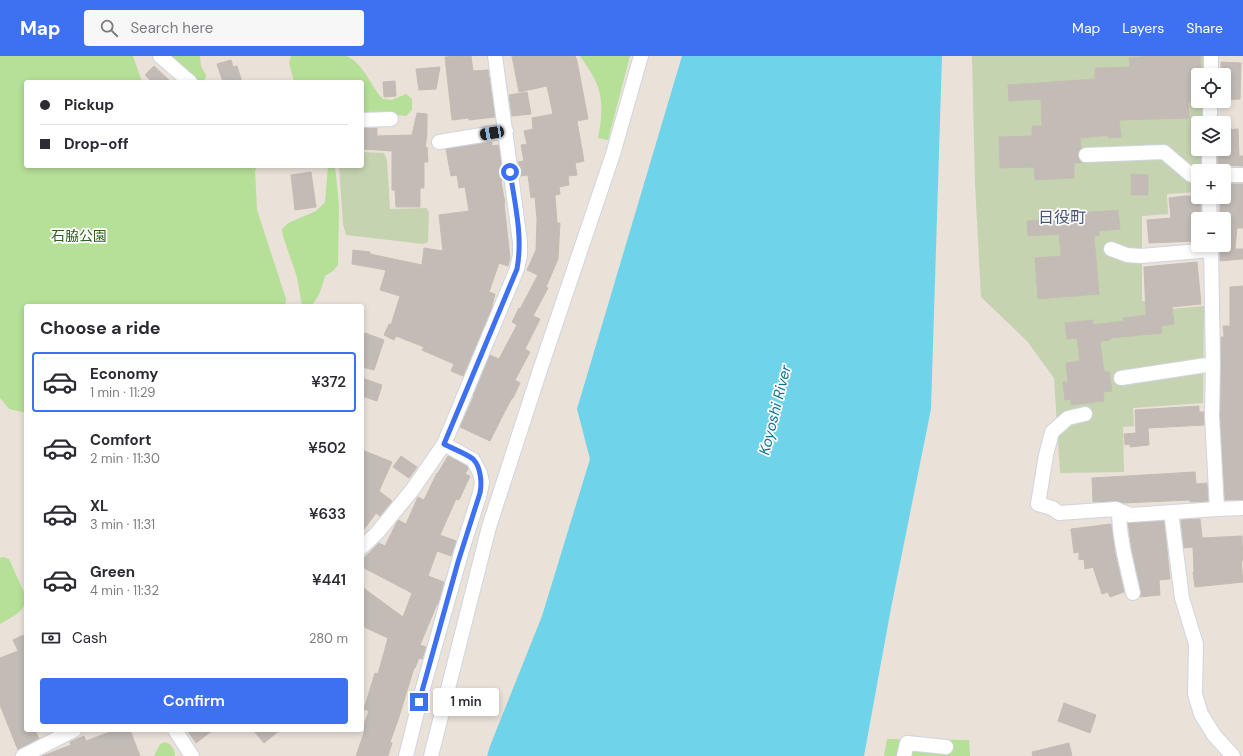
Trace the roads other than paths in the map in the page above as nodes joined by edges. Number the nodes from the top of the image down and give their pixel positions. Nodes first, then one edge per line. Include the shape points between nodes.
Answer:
1 (160, 56) edge
2 (495, 56) edge
3 (641, 56) edge
4 (1211, 56) edge
5 (1211, 68) edge
6 (188, 80) edge
7 (391, 119) dead end
8 (364, 120) edge
9 (506, 131) junction
10 (439, 142) dead end
11 (1086, 155) dead end
12 (1231, 175) edge
13 (1243, 175) edge
14 (1191, 176) edge
15 (1111, 249) dead end
16 (1191, 250) edge
17 (1211, 252) edge
18 (1214, 364) junction
19 (1121, 378) dead end
20 (1085, 414) dead end
21 (444, 444) junction
22 (1217, 508) junction
23 (1243, 508) edge
24 (1119, 510) junction
25 (1171, 512) junction
26 (364, 546) edge
27 (1133, 593) dead end
28 (70, 732) edge
29 (176, 732) edge
30 (946, 747) dead end
31 (23, 756) edge
32 (192, 756) edge
33 (406, 756) edge
34 (431, 756) edge
35 (904, 756) edge
36 (1232, 756) edge

1 - 6 street
2 - 9 street
3 - 34 street via 613,154 489,527
4 - 5 street
7 - 8 street
9 - 10 street
9 - 21 street via 520,255 517,269
11 - 14 street via 1164,152
12 - 13 street
15 - 16 street via 1127,255 1141,256
17 - 18 street
18 - 19 street
18 - 22 street via 1212,416
20 - 24 street via 1068,418 1052,432 1038,504 1059,512
21 - 26 street via 413,489
21 - 33 street via 474,460 482,482
22 - 23 street
22 - 25 street
24 - 25 street via 1130,515
24 - 27 street via 1125,559
25 - 36 street via 1182,598 1196,644 1195,694 1201,714
28 - 31 street
29 - 32 street
30 - 35 street via 907,743

